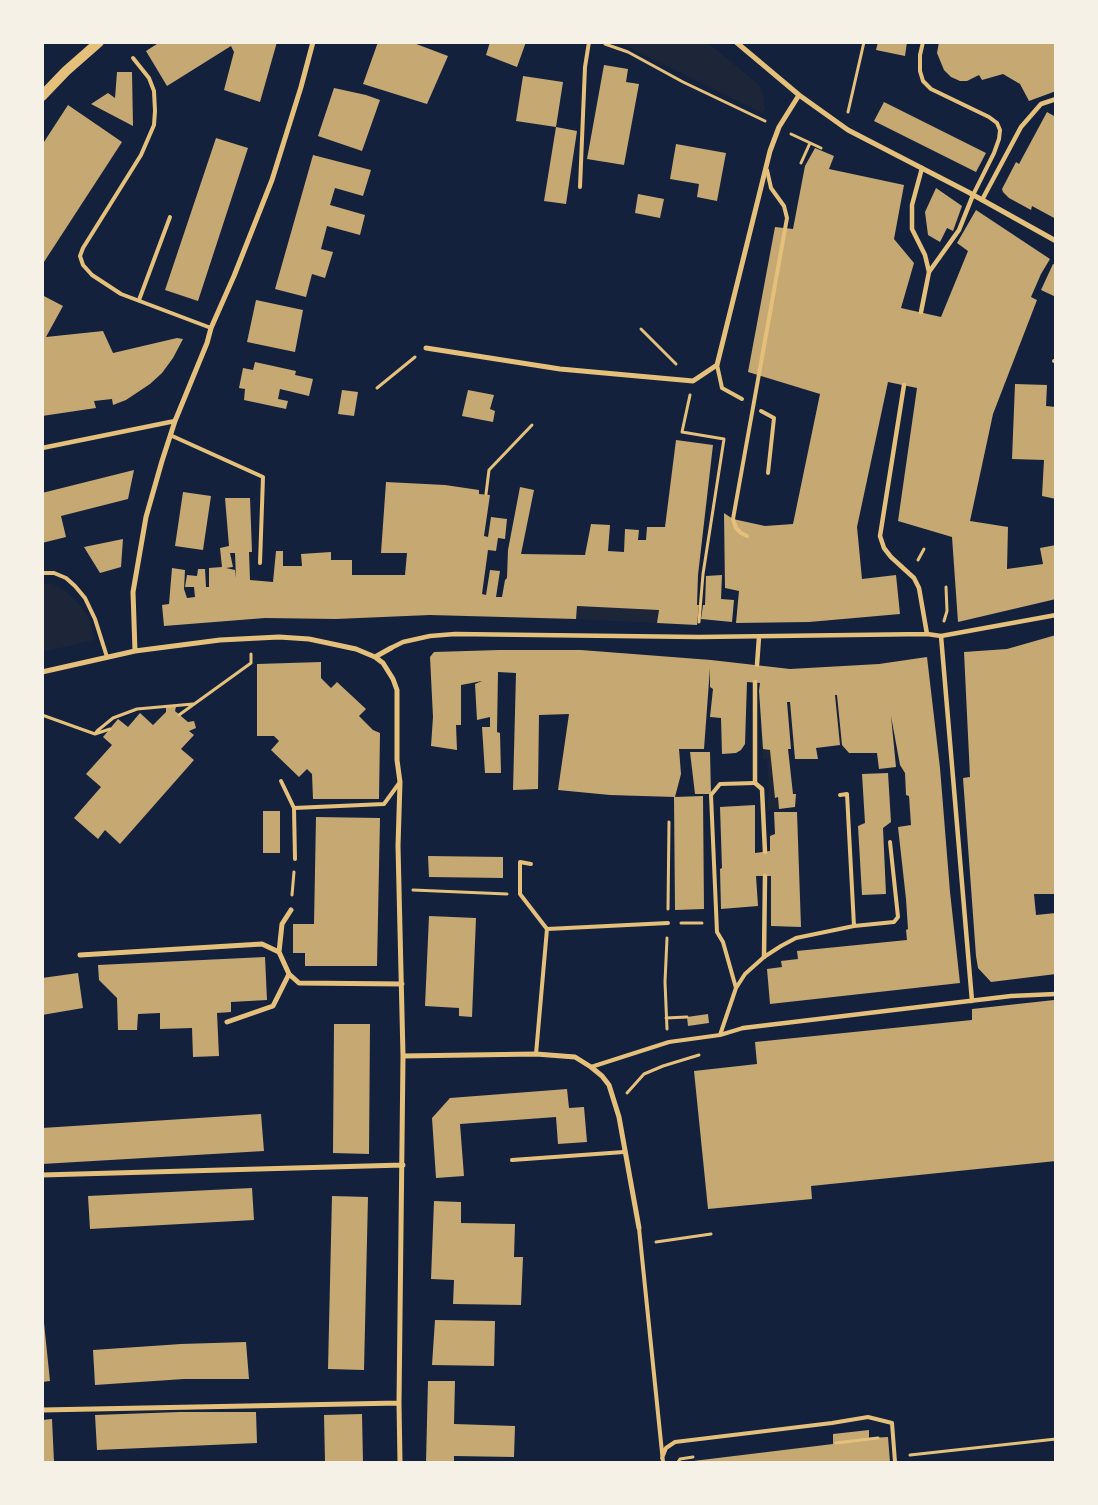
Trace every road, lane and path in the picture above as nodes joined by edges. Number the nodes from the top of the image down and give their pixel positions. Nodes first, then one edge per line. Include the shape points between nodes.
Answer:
1 (99, 42) edge
2 (313, 42) edge
3 (589, 42) edge
4 (602, 42) edge
5 (736, 42) edge
6 (864, 42) edge
7 (923, 42) edge
8 (133, 58) dead end
9 (799, 95) junction
10 (42, 96) edge
11 (1056, 99) edge
12 (844, 127) junction
13 (779, 128) junction
14 (810, 143) junction
15 (821, 148) dead end
16 (801, 163) dead end
17 (766, 168) junction
18 (922, 168) junction
19 (580, 187) dead end
20 (973, 195) junction
21 (982, 200) junction
22 (170, 217) dead end
23 (1056, 241) edge
24 (929, 272) junction
25 (139, 300) junction
26 (921, 312) dead end
27 (210, 328) junction
28 (641, 329) dead end
29 (426, 348) joint
30 (717, 365) junction
31 (693, 381) junction
32 (904, 386) dead end
33 (377, 388) dead end
34 (742, 399) dead end
35 (761, 411) dead end
36 (175, 421) junction
37 (532, 425) dead end
38 (170, 434) junction
39 (42, 448) edge
40 (768, 473) dead end
41 (486, 494) dead end
42 (747, 536) dead end
43 (924, 549) dead end
44 (919, 558) dead end
45 (260, 563) dead end
46 (42, 573) edge
47 (946, 587) dead end
48 (947, 611) dead end
49 (1056, 615) edge
50 (927, 634) junction
51 (941, 636) junction
52 (251, 637) junction
53 (699, 637) junction
54 (760, 637) junction
55 (391, 648) joint
56 (135, 651) junction
57 (375, 657) junction
58 (107, 658) junction
59 (757, 665) dead end
60 (42, 672) edge
61 (755, 682) dead end
62 (194, 704) junction
63 (179, 715) dead end
64 (42, 716) edge
65 (110, 729) dead end
66 (95, 734) junction
67 (281, 781) dead end
68 (400, 782) junction
69 (755, 783) junction
70 (840, 795) dead end
71 (294, 808) junction
72 (890, 842) dead end
73 (765, 852) dead end
74 (295, 859) joint
75 (531, 864) dead end
76 (765, 876) dead end
77 (400, 890) junction
78 (520, 894) junction
79 (291, 910) joint
80 (717, 922) junction
81 (668, 923) joint
82 (854, 926) junction
83 (547, 929) junction
84 (280, 952) junction
85 (80, 955) dead end
86 (764, 957) junction
87 (289, 974) junction
88 (402, 984) junction
89 (736, 988) junction
90 (1056, 994) edge
91 (972, 1001) junction
92 (688, 1017) dead end
93 (666, 1018) dead end
94 (226, 1022) dead end
95 (743, 1028) joint
96 (720, 1035) junction
97 (536, 1054) junction
98 (403, 1056) junction
99 (592, 1067) junction
100 (615, 1106) junction
101 (624, 1152) junction
102 (512, 1160) dead end
103 (403, 1165) junction
104 (42, 1175) edge
105 (639, 1228) joint
106 (711, 1234) dead end
107 (640, 1244) junction
108 (398, 1403) junction
109 (42, 1410) edge
110 (879, 1438) dead end
111 (1056, 1439) edge
112 (836, 1443) dead end
113 (699, 1457) dead end
114 (894, 1457) junction
115 (662, 1460) edge
116 (400, 1462) edge
117 (678, 1462) edge
118 (895, 1462) edge

1 - 10 main road
2 - 27 street via 272,180
3 - 19 lane
4 - 13 path
5 - 9 street
6 - 12 path
7 - 20 lane via 920,71 923,81 931,89 989,117 1000,130 994,153
8 - 25 lane via 149,78 154,91 154,125 140,155 80,256 92,275 121,294
9 - 12 street
9 - 13 street
11 - 21 street via 1041,104 1021,127
12 - 18 street
13 - 14 path
13 - 17 street
14 - 15 path
14 - 16 path
17 - 30 street
17 - 42 lane via 771,188 784,206 787,218 733,519 736,528
18 - 20 street
18 - 24 street via 912,205 912,229 925,255
20 - 21 street
20 - 24 street via 959,230
21 - 23 street
22 - 25 lane
24 - 26 street
25 - 27 lane
27 - 36 street
28 - 31 path
29 - 31 street via 560,369
29 - 33 path
30 - 31 street
30 - 34 lane via 722,388
31 - 53 path via 682,432 724,439 703,574
32 - 50 street via 880,536 884,548 914,578 919,588
35 - 40 lane via 774,418
36 - 38 street
36 - 39 street
37 - 41 path via 489,470
38 - 45 lane via 263,477
38 - 56 street via 146,517 133,592
43 - 44 path
46 - 58 lane via 54,573 76,586 95,620
47 - 48 path
49 - 51 street
50 - 51 street
50 - 54 street
51 - 91 street
52 - 56 street
52 - 57 street via 317,640
52 - 62 path via 251,663
53 - 54 street
53 - 55 street via 455,634 430,636
54 - 59 street
55 - 57 street
56 - 58 street
57 - 68 street via 389,670 397,690
58 - 60 street
61 - 69 street
62 - 63 path
62 - 66 path via 137,708 113,718
64 - 66 path
65 - 66 path
67 - 71 lane
68 - 71 lane via 384,804
68 - 77 street
69 - 73 street via 762,790
69 - 80 lane via 720,784 711,795
70 - 82 lane via 848,794
71 - 74 lane
72 - 82 lane via 898,917 894,922
74 - 79 path
75 - 78 lane via 520,862
76 - 86 street
77 - 78 path
77 - 88 street
78 - 83 lane
79 - 84 street via 282,924
80 - 81 path
80 - 89 lane via 717,932
81 - 83 lane
82 - 86 lane via 796,938
83 - 97 lane
84 - 85 street via 262,944
84 - 87 street
86 - 89 lane via 745,974
87 - 88 street via 299,984
87 - 94 street via 273,1006
88 - 98 street
89 - 96 lane
90 - 91 street
91 - 95 street
92 - 93 path
95 - 96 lane
96 - 99 lane via 669,1042
96 - 100 path via 709,1052 644,1074
97 - 98 street
97 - 99 street via 575,1057
98 - 103 street
99 - 100 street via 609,1085
100 - 101 street
101 - 102 lane
101 - 105 street
103 - 104 street
103 - 108 street
105 - 107 lane
106 - 107 path
107 - 115 lane
108 - 109 street
108 - 116 street
110 - 112 path
111 - 114 path
113 - 117 path
114 - 115 lane via 892,1423 868,1416 675,1442 666,1448
114 - 118 lane

